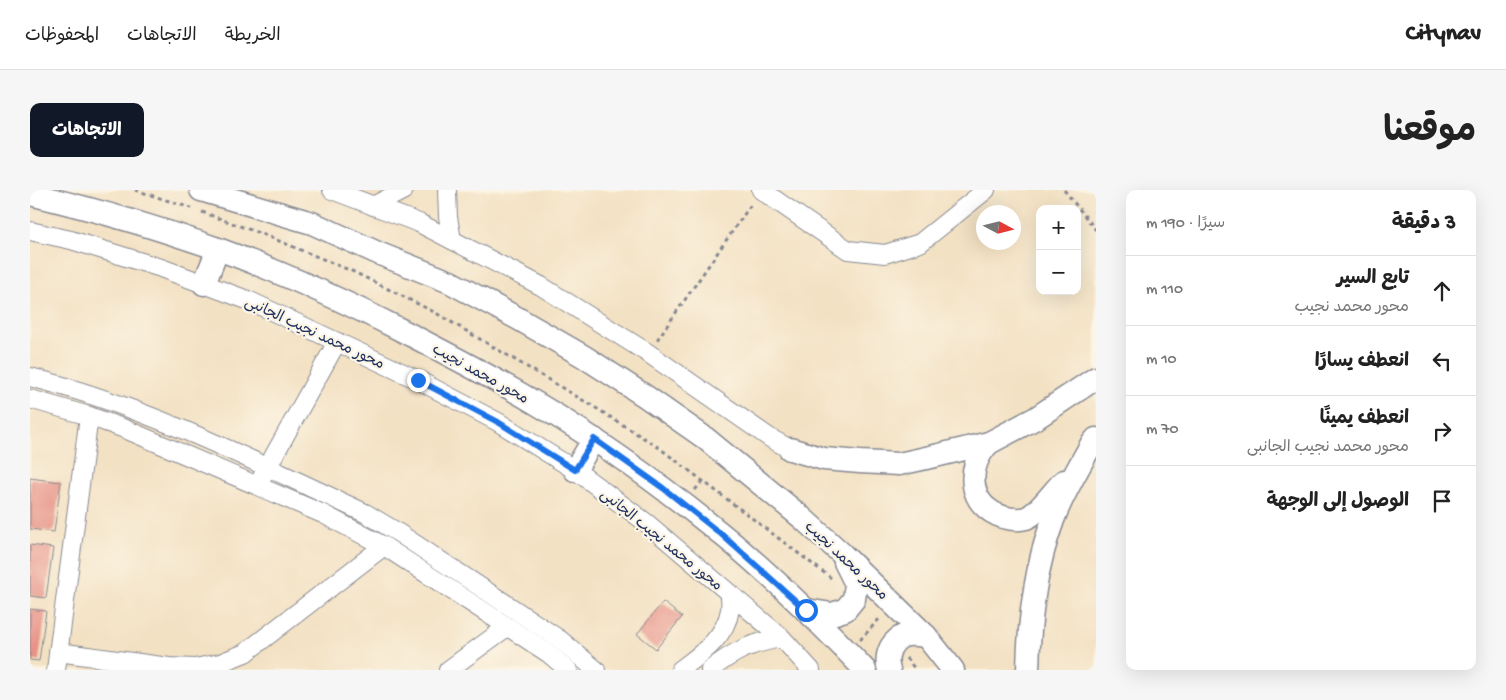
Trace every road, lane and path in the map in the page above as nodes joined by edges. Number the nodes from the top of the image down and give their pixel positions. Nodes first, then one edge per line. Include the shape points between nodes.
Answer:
1 (201, 190) edge
2 (332, 190) edge
3 (404, 190) edge
4 (447, 190) edge
5 (986, 190) edge
6 (1064, 190) edge
7 (765, 191) edge
8 (30, 194) edge
9 (373, 206) junction
10 (1096, 230) edge
11 (30, 231) edge
12 (452, 240) junction
13 (218, 249) junction
14 (204, 284) junction
15 (336, 342) junction
16 (648, 353) junction
17 (30, 377) edge
18 (1096, 378) edge
19 (69, 388) junction
20 (30, 399) edge
21 (64, 408) junction
22 (90, 416) junction
23 (594, 439) junction
24 (1096, 439) edge
25 (989, 443) junction
26 (790, 449) joint
27 (1080, 465) junction
28 (267, 468) junction
29 (575, 470) junction
30 (703, 481) dead end
31 (258, 486) junction
32 (694, 491) dead end
33 (384, 546) junction
34 (841, 553) junction
35 (730, 594) junction
36 (893, 604) junction
37 (806, 610) junction
38 (507, 627) junction
39 (926, 636) junction
40 (782, 638) junction
41 (58, 652) junction
42 (849, 653) junction
43 (56, 670) edge
44 (448, 670) edge
45 (568, 670) edge
46 (596, 670) edge
47 (680, 670) edge
48 (710, 670) edge
49 (811, 670) edge
50 (865, 670) edge
51 (889, 670) edge
52 (953, 670) edge
53 (1028, 670) edge

1 - 34 main road, محور محمد نجيب via 312,224 450,282 517,318 622,381 705,438
2 - 9 street
3 - 9 street
4 - 12 street
5 - 7 street via 920,243 885,254 848,250
6 - 10 path
7 - 16 path
8 - 13 main road, محور محمد نجيب via 143,224
9 - 12 street via 419,223
11 - 14 street, محور محمد نجيب الجانبى via 162,268
12 - 16 street via 541,286
13 - 14 main road
13 - 23 main road, محور محمد نجيب via 404,331 477,369
14 - 15 street, محور محمد نجيب الجانبى via 250,301
15 - 28 street
15 - 29 street, محور محمد نجيب الجانبى via 498,422
16 - 26 street
17 - 19 street
18 - 25 main road via 1036,418
19 - 21 street
19 - 28 street via 168,423
20 - 21 street
21 - 22 street
22 - 31 street
22 - 41 street
23 - 29 main road
23 - 37 main road, محور محمد نجيب via 721,534
24 - 27 main road
25 - 26 main road via 899,464 824,459
25 - 27 main road via 976,460 975,488 984,505 1008,519 1027,518
27 - 53 main road via 1053,519 1040,562 1031,614
28 - 31 street
28 - 46 street via 367,514 397,532 559,639
29 - 35 street, محور محمد نجيب الجانبى via 648,524
30 - 32 path
31 - 33 street via 323,514
33 - 38 street
33 - 41 street via 244,653 220,663 195,668 169,667
34 - 36 main road, محور محمد نجيب
34 - 37 main road via 856,584 854,599 845,610 832,614
35 - 40 street, محور محمد نجيب الجانبى
35 - 47 street via 730,610 722,630 710,647
36 - 39 main road, محور محمد نجيب
36 - 42 path
37 - 42 main road, محور محمد نجيب
38 - 44 street
38 - 45 street
39 - 51 main road via 912,634 892,645 887,656
39 - 52 main road, محور محمد نجيب
40 - 48 street via 741,648
40 - 49 street, محور محمد نجيب الجانبى
41 - 43 street
42 - 50 main road, محور محمد نجيب

